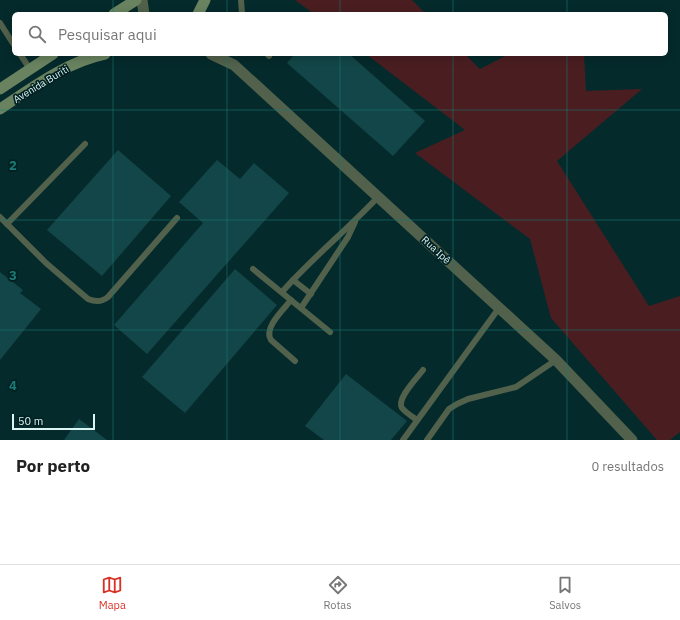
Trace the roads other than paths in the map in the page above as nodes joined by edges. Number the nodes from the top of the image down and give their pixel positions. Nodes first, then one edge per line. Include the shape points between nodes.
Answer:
1 (136, 0) edge
2 (142, 0) edge
3 (241, 0) edge
4 (117, 12) edge
5 (144, 12) edge
6 (242, 12) edge
7 (0, 23) edge
8 (12, 42) edge
9 (21, 56) edge
10 (50, 56) edge
11 (99, 56) edge
12 (215, 56) edge
13 (228, 56) edge
14 (234, 65) junction
15 (30, 69) junction
16 (0, 89) edge
17 (0, 109) edge
18 (85, 144) dead end
19 (378, 197) junction
20 (0, 218) edge
21 (177, 218) dead end
22 (356, 221) junction
23 (7, 224) junction
24 (253, 269) dead end
25 (293, 280) junction
26 (282, 292) junction
27 (311, 294) junction
28 (291, 300) junction
29 (301, 308) junction
30 (499, 308) junction
31 (330, 332) dead end
32 (556, 360) junction
33 (295, 361) dead end
34 (423, 370) dead end
35 (417, 420) junction
36 (402, 440) edge
37 (428, 440) edge
38 (632, 440) edge

1 - 4 main road
2 - 5 street
3 - 6 lane
7 - 8 lane
9 - 15 lane
10 - 15 main road, Avenida Buriti
11 - 17 main road, Avenida Buriti via 73,65
12 - 14 street, Rua Ipê
13 - 14 street, Rua Ipê
14 - 19 street, Rua Ipê
15 - 16 main road, Avenida Buriti
18 - 23 lane
19 - 22 lane
19 - 30 street, Rua Ipê
20 - 23 lane
21 - 23 lane via 108,297 94,301 88,299 46,263
22 - 25 lane via 340,233
22 - 27 lane via 348,238
24 - 26 lane
25 - 26 lane
25 - 27 lane
26 - 28 lane
27 - 29 lane
28 - 29 lane
28 - 33 lane via 271,326 269,337
29 - 31 lane
30 - 32 street, Rua Ipê
30 - 35 lane
32 - 37 lane via 516,387 457,404 449,410
32 - 38 street, Rua Ipê
34 - 35 lane via 402,397 401,403 403,410
35 - 36 lane

